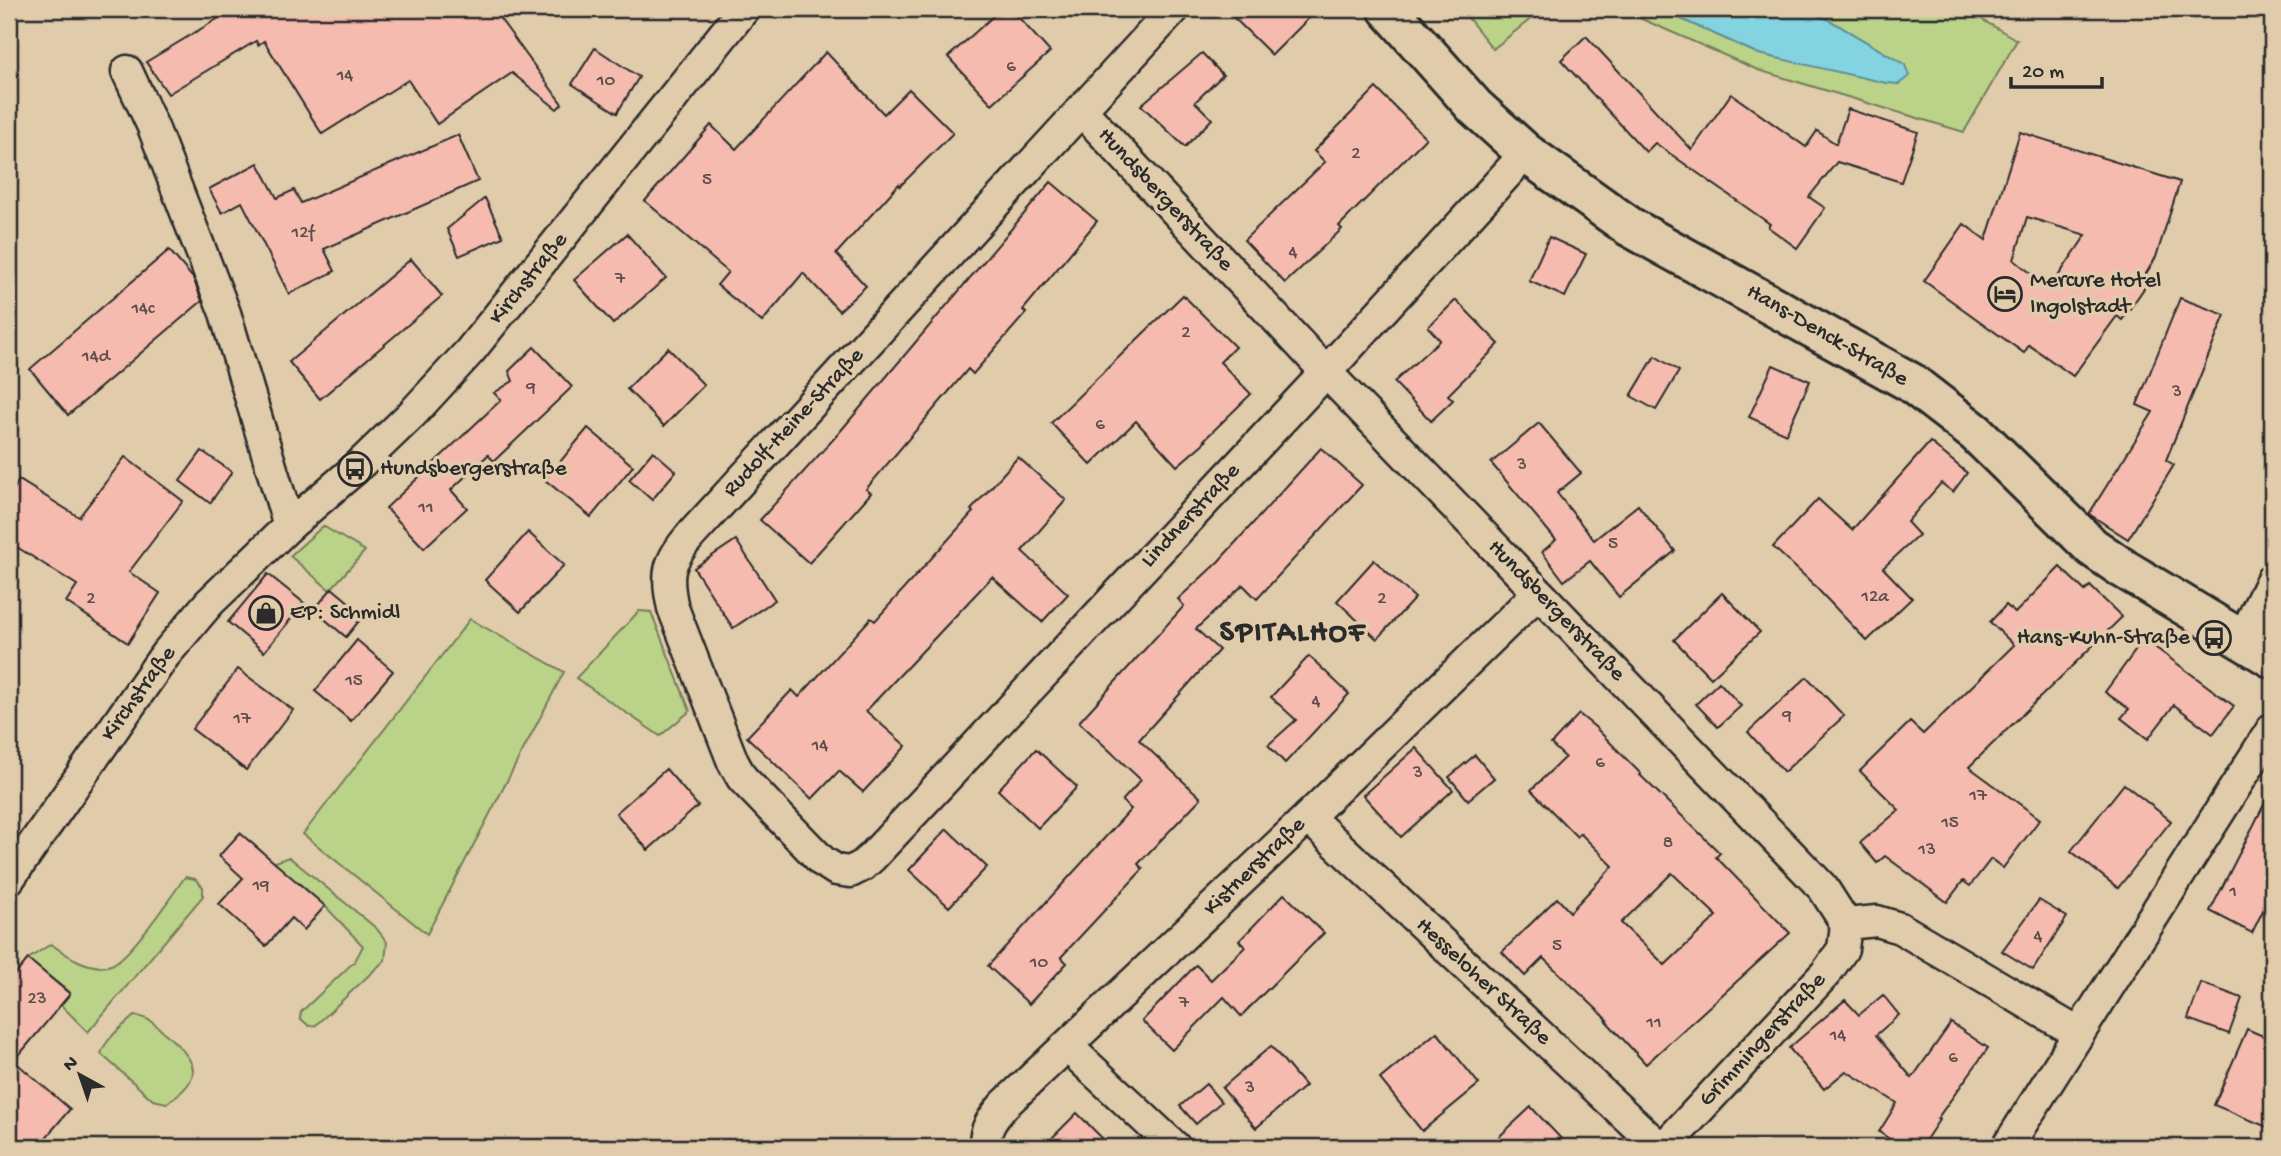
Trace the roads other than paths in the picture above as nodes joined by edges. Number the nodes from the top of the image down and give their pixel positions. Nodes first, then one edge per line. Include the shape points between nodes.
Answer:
1 (744, 9) edge
2 (1174, 9) edge
3 (1388, 9) edge
4 (127, 71) dead end
5 (1082, 110) junction
6 (1526, 153) junction
7 (1326, 372) junction
8 (289, 526) junction
9 (2272, 579) edge
10 (1538, 593) junction
11 (2257, 649) edge
12 (2272, 729) edge
13 (1308, 817) junction
14 (850, 872) joint
15 (9, 879) edge
16 (1846, 925) junction
17 (2078, 1033) junction
18 (1068, 1047) junction
19 (985, 1147) edge
20 (1175, 1147) edge
21 (1661, 1147) edge
22 (2007, 1147) edge

1 - 8 street, Kirchstraße via 470,351 355,470
2 - 5 street, Rudolf-Heine-Straße
3 - 6 street, Hans-Denck-Straße via 1475,107
4 - 8 street via 225,313
5 - 7 street, Hundsbergerstraße
5 - 14 street, Rudolf-Heine-Straße via 670,562 668,586 673,608 742,778 822,861
6 - 7 street, Lindnerstraße
6 - 11 street, Hans-Denck-Straße via 1630,227 1910,382 1992,448 2092,547
7 - 10 street, Hundsbergerstraße
7 - 14 street, Lindnerstraße via 872,857
8 - 15 street, Kirchstraße via 209,603 165,655
9 - 11 street
10 - 13 street, Kistnerstraße
10 - 16 street, Hundsbergerstraße via 1823,888
12 - 17 street
13 - 18 street, Kistnerstraße
13 - 21 street, Hesseloher Straße
16 - 17 street via 1877,921 1900,928
16 - 21 street, Grimmingerstraße via 1843,949 1826,973
17 - 22 street
18 - 19 street, Kistnerstraße via 989,1122
18 - 20 street

